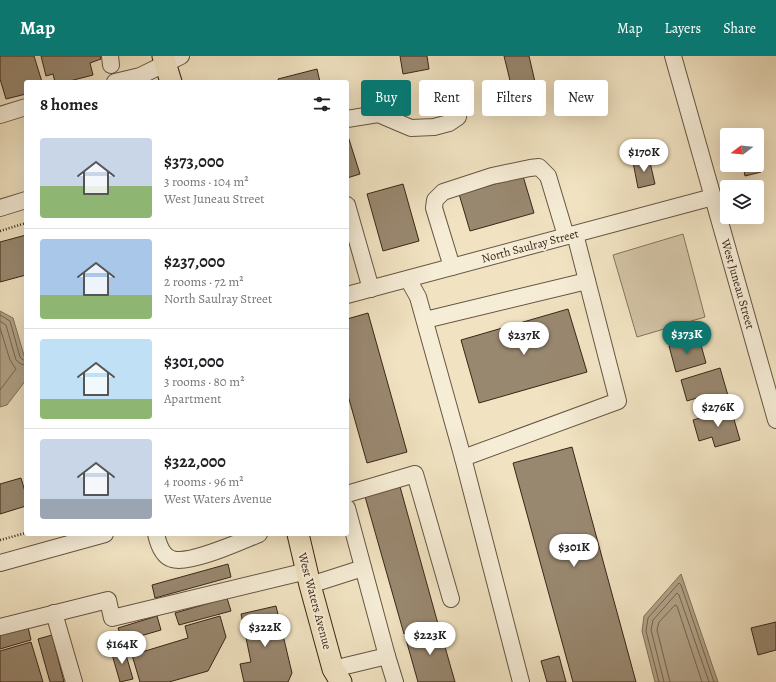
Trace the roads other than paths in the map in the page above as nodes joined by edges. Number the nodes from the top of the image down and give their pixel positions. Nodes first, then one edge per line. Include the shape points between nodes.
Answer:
1 (673, 56) edge
2 (170, 64) edge
3 (123, 80) edge
4 (24, 108) edge
5 (0, 115) edge
6 (458, 116) edge
7 (349, 119) edge
8 (713, 197) junction
9 (24, 201) edge
10 (0, 208) edge
11 (349, 212) edge
12 (570, 235) junction
13 (452, 267) junction
14 (408, 279) junction
15 (587, 280) junction
16 (371, 289) junction
17 (349, 294) edge
18 (425, 320) junction
19 (776, 420) edge
20 (463, 458) junction
21 (349, 493) edge
22 (349, 516) edge
23 (98, 536) edge
24 (157, 536) edge
25 (254, 536) edge
26 (298, 536) edge
27 (0, 563) edge
28 (363, 568) junction
29 (309, 578) junction
30 (450, 599) dead end
31 (54, 613) junction
32 (0, 627) edge
33 (388, 656) junction
34 (336, 678) edge
35 (74, 682) edge
36 (395, 682) edge
37 (521, 682) edge

1 - 8 street, West Juneau Street
2 - 3 street
4 - 5 street
6 - 7 street via 449,123 434,127 411,128 378,114
8 - 12 street, North Saulray Street
8 - 19 street, West Juneau Street
9 - 10 street
11 - 16 street
12 - 13 street, North Saulray Street
12 - 13 street via 548,176 539,167 492,176 443,192 435,200 434,208
12 - 15 street
13 - 14 street, North Saulray Street
14 - 16 street, North Saulray Street
14 - 18 street via 418,297
15 - 18 street
15 - 20 street via 618,401
16 - 17 street, North Saulray Street
18 - 20 street
20 - 37 street
21 - 30 street via 415,474
22 - 28 street
23 - 27 street
24 - 25 street via 159,545 173,560 193,559
26 - 29 main road, West Waters Avenue
28 - 29 street
28 - 33 street
29 - 31 street via 112,618 108,600
29 - 34 main road, West Waters Avenue
31 - 32 street
31 - 35 street
33 - 34 street
33 - 36 street

